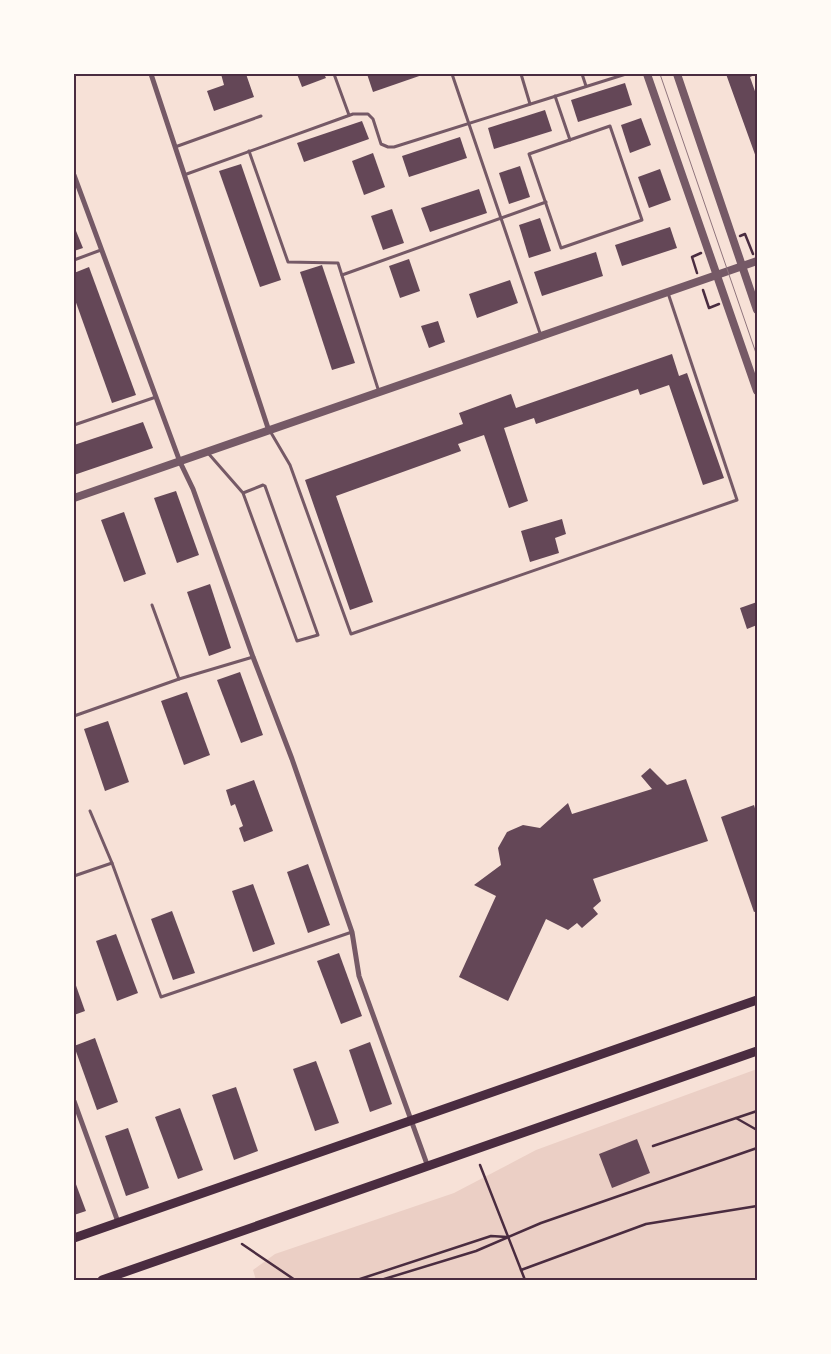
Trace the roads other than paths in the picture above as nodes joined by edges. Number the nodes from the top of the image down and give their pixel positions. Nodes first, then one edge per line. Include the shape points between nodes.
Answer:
1 (151, 74) edge
2 (334, 74) edge
3 (452, 74) edge
4 (521, 74) edge
5 (582, 74) edge
6 (626, 74) edge
7 (647, 74) edge
8 (677, 74) edge
9 (586, 86) junction
10 (555, 96) junction
11 (530, 104) junction
12 (349, 115) junction
13 (261, 116) dead end
14 (468, 124) junction
15 (570, 140) junction
16 (175, 147) junction
17 (249, 151) junction
18 (74, 175) edge
19 (184, 175) junction
20 (546, 202) junction
21 (501, 218) junction
22 (101, 250) junction
23 (74, 260) edge
24 (757, 261) edge
25 (742, 267) junction
26 (342, 275) junction
27 (716, 275) junction
28 (668, 292) junction
29 (757, 310) edge
30 (541, 337) junction
31 (757, 391) edge
32 (379, 393) junction
33 (156, 397) junction
34 (74, 425) edge
35 (270, 431) junction
36 (207, 453) junction
37 (180, 462) junction
38 (243, 493) junction
39 (74, 498) edge
40 (152, 605) dead end
41 (253, 657) junction
42 (179, 679) junction
43 (74, 716) edge
44 (90, 811) dead end
45 (112, 863) junction
46 (74, 876) edge
47 (352, 932) junction
48 (757, 1000) edge
49 (757, 1051) edge
50 (74, 1101) edge
51 (411, 1122) junction
52 (428, 1167) junction
53 (118, 1222) junction
54 (74, 1238) edge
55 (102, 1280) edge

1 - 16 street
2 - 12 lane
3 - 14 lane
4 - 11 lane
5 - 9 lane
6 - 9 lane
7 - 27 street
8 - 25 street
9 - 10 lane
10 - 11 lane
10 - 15 lane
11 - 14 lane
12 - 14 lane via 368,114 381,144 388,148
12 - 17 lane
13 - 16 lane
14 - 21 lane
15 - 20 lane via 529,154
15 - 20 lane via 610,126 642,220 561,248
16 - 19 street
17 - 19 lane
17 - 26 lane via 288,262 338,263
18 - 22 street
19 - 35 street
20 - 21 lane
21 - 26 lane
21 - 30 lane
22 - 23 lane
22 - 33 street
24 - 25 street
25 - 27 street
25 - 29 street
26 - 32 lane
27 - 28 street
27 - 31 street
28 - 30 street
28 - 35 lane via 737,500 352,634 290,465
30 - 32 street
32 - 35 street
33 - 34 lane
33 - 37 street
35 - 36 street
36 - 37 street
36 - 38 lane
37 - 39 street
37 - 41 street via 193,489
38 - 38 lane via 298,641 318,635 265,486
40 - 42 lane
41 - 42 lane
41 - 47 street
42 - 43 lane
44 - 45 lane
45 - 46 lane
45 - 47 lane via 161,997
47 - 51 street via 360,976
48 - 51 main road
49 - 52 main road
50 - 53 street
51 - 52 street
51 - 53 main road
52 - 55 main road
53 - 54 main road

